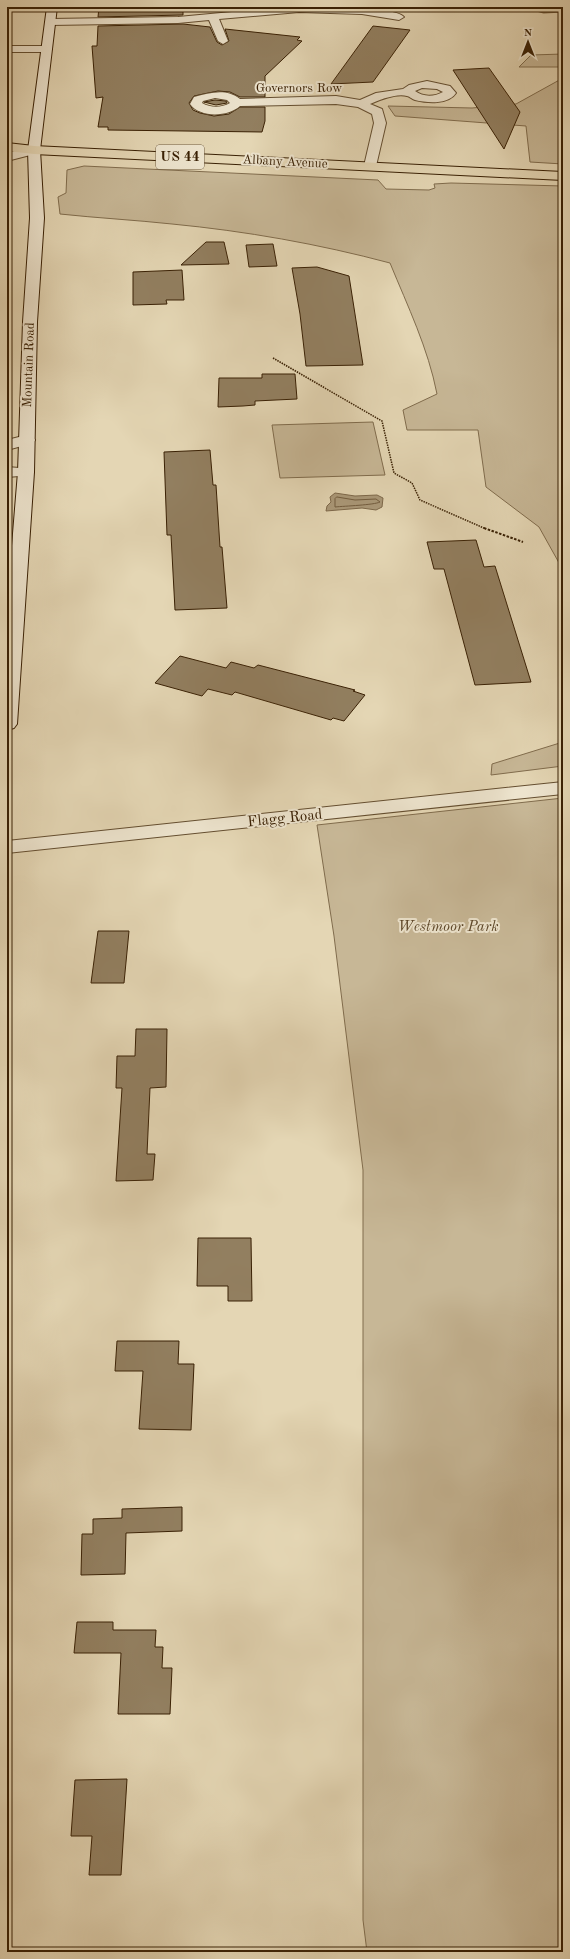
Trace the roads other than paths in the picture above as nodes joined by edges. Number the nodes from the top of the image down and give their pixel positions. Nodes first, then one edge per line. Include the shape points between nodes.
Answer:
1 (52, 7) edge
2 (399, 17) dead end
3 (213, 18) junction
4 (50, 22) junction
5 (223, 41) dead end
6 (46, 48) junction
7 (7, 49) edge
8 (409, 92) dead end
9 (237, 103) dead end
10 (361, 104) junction
11 (7, 147) edge
12 (34, 150) junction
13 (7, 157) edge
14 (370, 166) junction
15 (563, 176) edge
16 (27, 440) junction
17 (7, 445) edge
18 (7, 472) edge
19 (26, 472) junction
20 (7, 724) edge
21 (563, 788) edge
22 (7, 847) edge

1 - 4 main road, Mountain Road
2 - 3 main road via 362,11 299,9
3 - 4 main road
3 - 5 main road
4 - 6 main road, Mountain Road
6 - 7 main road
6 - 12 main road, Mountain Road
8 - 10 main road, Governors Row via 380,95
9 - 10 main road, Governors Row via 336,100
10 - 14 main road, Governors Row via 378,112 380,123
11 - 12 highway, Albany Avenue / US 44
12 - 13 main road
12 - 14 highway, Albany Avenue / US 44
12 - 16 main road, Mountain Road via 37,218 33,258
14 - 15 highway, Albany Avenue / US 44
16 - 17 main road
16 - 19 main road, Mountain Road
18 - 19 main road
19 - 20 main road, Mountain Road
21 - 22 main road, Flagg Road

